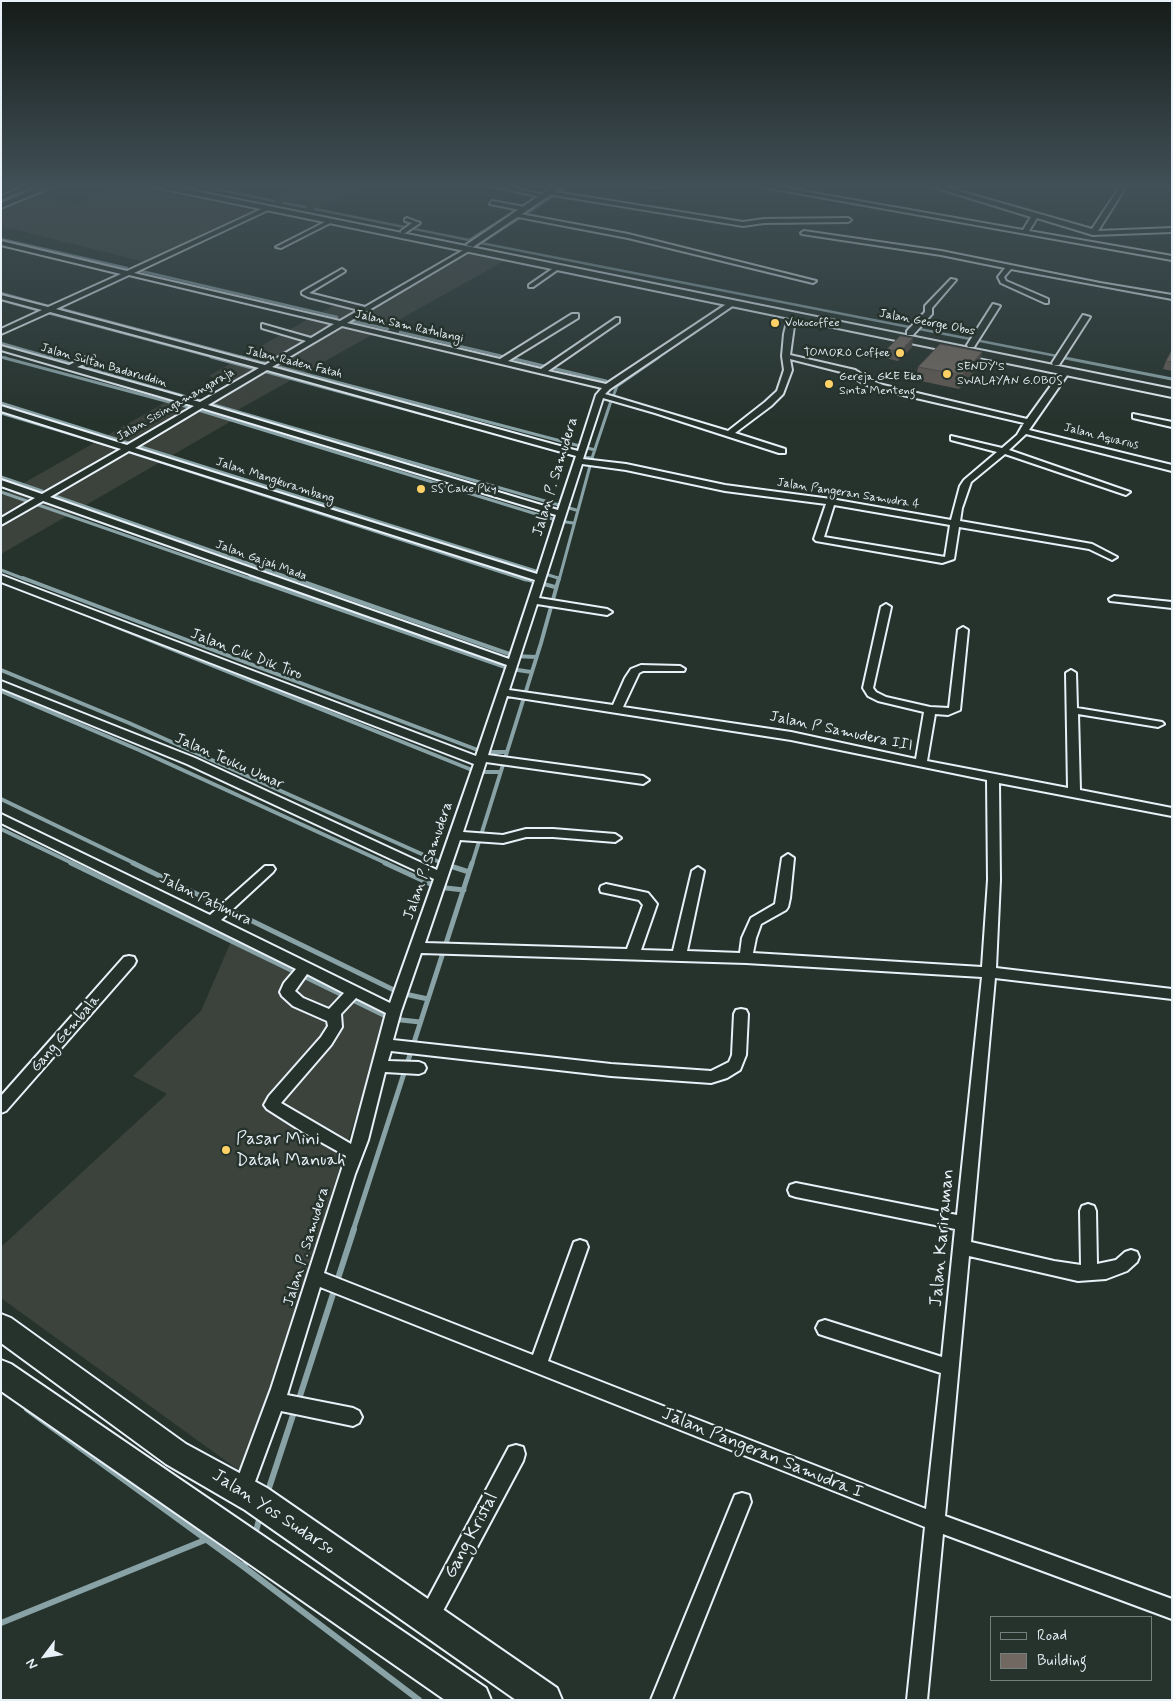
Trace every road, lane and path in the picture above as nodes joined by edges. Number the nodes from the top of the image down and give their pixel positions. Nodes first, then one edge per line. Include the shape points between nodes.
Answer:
1 (96, 264) edge
2 (146, 264) edge
3 (440, 264) edge
4 (541, 264) edge
5 (550, 264) edge
6 (745, 264) edge
7 (996, 264) edge
8 (1009, 267) junction
9 (557, 268) junction
10 (342, 271) dead end
11 (130, 272) junction
12 (613, 277) junction
13 (953, 280) dead end
14 (813, 281) dead end
15 (531, 286) dead end
16 (1, 297) edge
17 (1172, 297) edge
18 (1045, 301) dead end
19 (731, 304) junction
20 (996, 306) dead end
21 (48, 309) junction
22 (365, 309) junction
23 (575, 316) dead end
24 (796, 316) junction
25 (1086, 317) dead end
26 (616, 320) dead end
27 (341, 322) junction
28 (265, 326) dead end
29 (400, 327) dead end
30 (1, 332) edge
31 (910, 333) junction
32 (388, 334) junction
33 (311, 340) junction
34 (971, 345) junction
35 (1, 348) edge
36 (786, 356) junction
37 (91, 358) dead end
38 (503, 361) junction
39 (1056, 363) junction
40 (264, 367) junction
41 (549, 367) junction
42 (69, 368) junction
43 (1066, 371) junction
44 (1172, 386) edge
45 (604, 391) junction
46 (1172, 392) edge
47 (201, 405) junction
48 (1, 408) edge
49 (1136, 416) dead end
50 (1029, 422) junction
51 (1172, 425) edge
52 (1024, 431) junction
53 (729, 434) junction
54 (954, 438) dead end
55 (128, 447) junction
56 (782, 451) dead end
57 (1004, 451) junction
58 (579, 457) junction
59 (1172, 468) edge
60 (1, 483) edge
61 (1126, 492) dead end
62 (43, 497) junction
63 (832, 502) junction
64 (561, 514) junction
65 (1, 522) edge
66 (955, 524) junction
67 (1112, 557) dead end
68 (1, 578) edge
69 (540, 579) junction
70 (1114, 599) dead end
71 (533, 600) junction
72 (1172, 605) edge
73 (886, 607) dead end
74 (607, 612) dead end
75 (963, 630) dead end
76 (513, 664) junction
77 (680, 669) dead end
78 (1071, 673) dead end
79 (1, 684) edge
80 (503, 692) junction
81 (617, 709) junction
82 (930, 710) junction
83 (1072, 710) junction
84 (1158, 724) dead end
85 (480, 760) junction
86 (921, 764) junction
87 (993, 778) junction
88 (643, 780) dead end
89 (1074, 793) junction
90 (1172, 812) edge
91 (1, 818) edge
92 (455, 835) junction
93 (615, 838) dead end
94 (788, 858) dead end
95 (269, 869) dead end
96 (698, 871) dead end
97 (441, 877) junction
98 (606, 889) dead end
99 (212, 922) junction
100 (416, 948) junction
101 (632, 955) junction
102 (680, 956) junction
103 (746, 958) junction
104 (129, 961) dead end
105 (306, 967) junction
106 (989, 972) junction
107 (354, 991) junction
108 (1172, 994) edge
109 (394, 1011) junction
110 (741, 1014) dead end
111 (333, 1017) junction
112 (385, 1045) junction
113 (380, 1066) junction
114 (420, 1068) dead end
115 (1, 1106) edge
116 (354, 1152) junction
117 (796, 1190) dead end
118 (1088, 1211) dead end
119 (964, 1224) junction
120 (962, 1247) junction
121 (580, 1248) dead end
122 (1130, 1257) dead end
123 (1089, 1272) junction
124 (314, 1277) junction
125 (1, 1327) edge
126 (825, 1328) dead end
127 (538, 1365) junction
128 (951, 1368) junction
129 (1, 1374) edge
130 (275, 1401) junction
131 (353, 1417) dead end
132 (516, 1454) dead end
133 (258, 1501) junction
134 (742, 1502) dead end
135 (936, 1522) junction
136 (1172, 1609) edge
137 (429, 1617) junction
138 (460, 1696) edge
139 (546, 1700) edge
140 (661, 1700) edge
141 (917, 1700) edge

1 - 11 street, Jalan Sam Ratulangi
2 - 11 street
3 - 22 street, Jalan Sisingamangaraja
4 - 9 main road, Jalan George Obos
5 - 12 main road, Jalan George Obos
6 - 14 street
7 - 8 street
8 - 17 street
8 - 18 street via 1001,277 1004,282
9 - 12 main road, Jalan George Obos
9 - 15 street
10 - 22 street via 304,293
11 - 21 street
11 - 27 street, Jalan Sam Ratulangi
12 - 19 main road, Jalan George Obos
12 - 31 main road, Jalan George Obos
13 - 31 street
16 - 21 street, Jalan Raden Fatah
19 - 24 main road, Jalan George Obos
19 - 45 street
20 - 34 street
21 - 30 street
21 - 40 street, Jalan Raden Fatah
22 - 27 street, Jalan Sisingamangaraja
23 - 38 street
24 - 36 street via 789,330
24 - 43 main road, Jalan George Obos
25 - 39 street
26 - 41 street
27 - 32 street, Jalan Sam Ratulangi
27 - 33 street, Jalan Sisingamangaraja
28 - 33 street
29 - 32 street
31 - 34 main road, Jalan George Obos
32 - 38 street, Jalan Sam Ratulangi
33 - 40 street, Jalan Sisingamangaraja
34 - 39 main road, Jalan George Obos
35 - 42 street, Jalan Sultan Badaruddin
36 - 50 street via 852,372 880,387
36 - 53 street via 787,376 780,392
37 - 42 street
38 - 41 street, Jalan Sam Ratulangi
39 - 44 main road, Jalan George Obos
40 - 47 street, Jalan Sisingamangaraja
40 - 58 street, Jalan Raden Fatah
41 - 45 street, Jalan Sam Ratulangi
42 - 47 street, Jalan Sultan Badaruddin
43 - 46 main road, Jalan George Obos
43 - 50 street
45 - 53 street, Jalan Sam Ratulangi
45 - 58 street, Jalan P. Samudera
47 - 55 street, Jalan Sisingamangaraja
47 - 64 street, Jalan Sultan Badaruddin
48 - 55 street, Jalan Mangkurambang
49 - 51 street
50 - 52 street
52 - 57 street
52 - 59 street, Jalan Aquarius
53 - 56 street, Jalan Sam Ratulangi
54 - 57 street
55 - 62 street, Jalan Sisingamangaraja
55 - 69 street, Jalan Mangkurambang
57 - 61 street
57 - 66 street via 964,486
58 - 63 street, Jalan Pangeran Samudra 4 via 725,488
58 - 64 street, Jalan P. Samudera
60 - 62 street, Jalan Gajah Mada
62 - 65 street, Jalan Sisingamangaraja
62 - 76 street, Jalan Gajah Mada
63 - 66 street, Jalan Pangeran Samudra 4
63 - 66 street via 819,540 942,560 950,556
64 - 69 street, Jalan P. Samudera
66 - 67 street, Jalan Pangeran Samudra 4 via 1092,547
68 - 85 street, Jalan Cik Dik Tiro
69 - 71 street, Jalan P. Samudera
70 - 72 street
71 - 74 street
71 - 76 street, Jalan P. Samudera
73 - 82 street via 868,688 882,699
75 - 82 street via 954,710
76 - 80 street, Jalan P. Samudera
77 - 81 street via 641,668 635,671
78 - 83 street
79 - 97 street, Jalan Teuku Umar via 191,761
80 - 81 street, Jalan P Samudera III
80 - 85 street, Jalan P. Samudera
81 - 86 street, Jalan P Samudera III via 791,736
82 - 86 street
83 - 84 street
83 - 89 street
85 - 88 street, Jalan Cik Dik Tiro
85 - 92 street, Jalan P. Samudera
86 - 87 street, Jalan P Samudera III
87 - 89 street, Jalan P Samudera III
87 - 106 street, Jalan Kariraman via 994,880
89 - 90 street, Jalan P Samudera III
91 - 99 street, Jalan Patimura
92 - 93 street via 502,839 526,833
92 - 97 street, Jalan P. Samudera
94 - 103 street via 781,907 756,921
95 - 99 street
96 - 102 street
97 - 100 street, Jalan P. Samudera
98 - 101 street via 643,896 650,904
99 - 105 street, Jalan Patimura
100 - 101 street
100 - 109 street, Jalan P. Samudera
101 - 102 street
102 - 103 street
103 - 106 street
104 - 115 street, Gang Gembala
105 - 107 street, Jalan Patimura
105 - 111 street via 287,992 298,1002
106 - 108 street
106 - 119 street, Jalan Kariraman
107 - 109 street, Jalan Patimura
107 - 111 street
109 - 112 street, Jalan P. Samudera
110 - 112 street via 739,1055 735,1066 710,1077 611,1070
111 - 116 street via 333,1032 272,1105
112 - 113 street, Jalan P. Samudera
113 - 114 street
113 - 116 street, Jalan P. Samudera
116 - 124 street, Jalan P. Samudera
117 - 119 street
118 - 123 street
119 - 120 street, Jalan Kariraman
120 - 123 street via 1054,1269
120 - 128 street, Jalan Kariraman
121 - 127 street
122 - 123 street via 1121,1266 1106,1272
124 - 127 street, Jalan Pangeran Samudra I
124 - 130 street, Jalan P. Samudera
125 - 133 main road, Jalan Yos Sudarso via 176,1454
126 - 128 street
127 - 135 street, Jalan Pangeran Samudra I
128 - 135 street, Jalan Kariraman
129 - 138 main road via 252,1545
130 - 131 street
130 - 133 street, Jalan P. Samudera
132 - 137 street, Gang Kristal
133 - 137 main road, Jalan Yos Sudarso
134 - 140 street
135 - 136 street, Jalan Pangeran Samudra I
135 - 141 street, Jalan Kariraman
137 - 139 main road, Jalan Yos Sudarso

